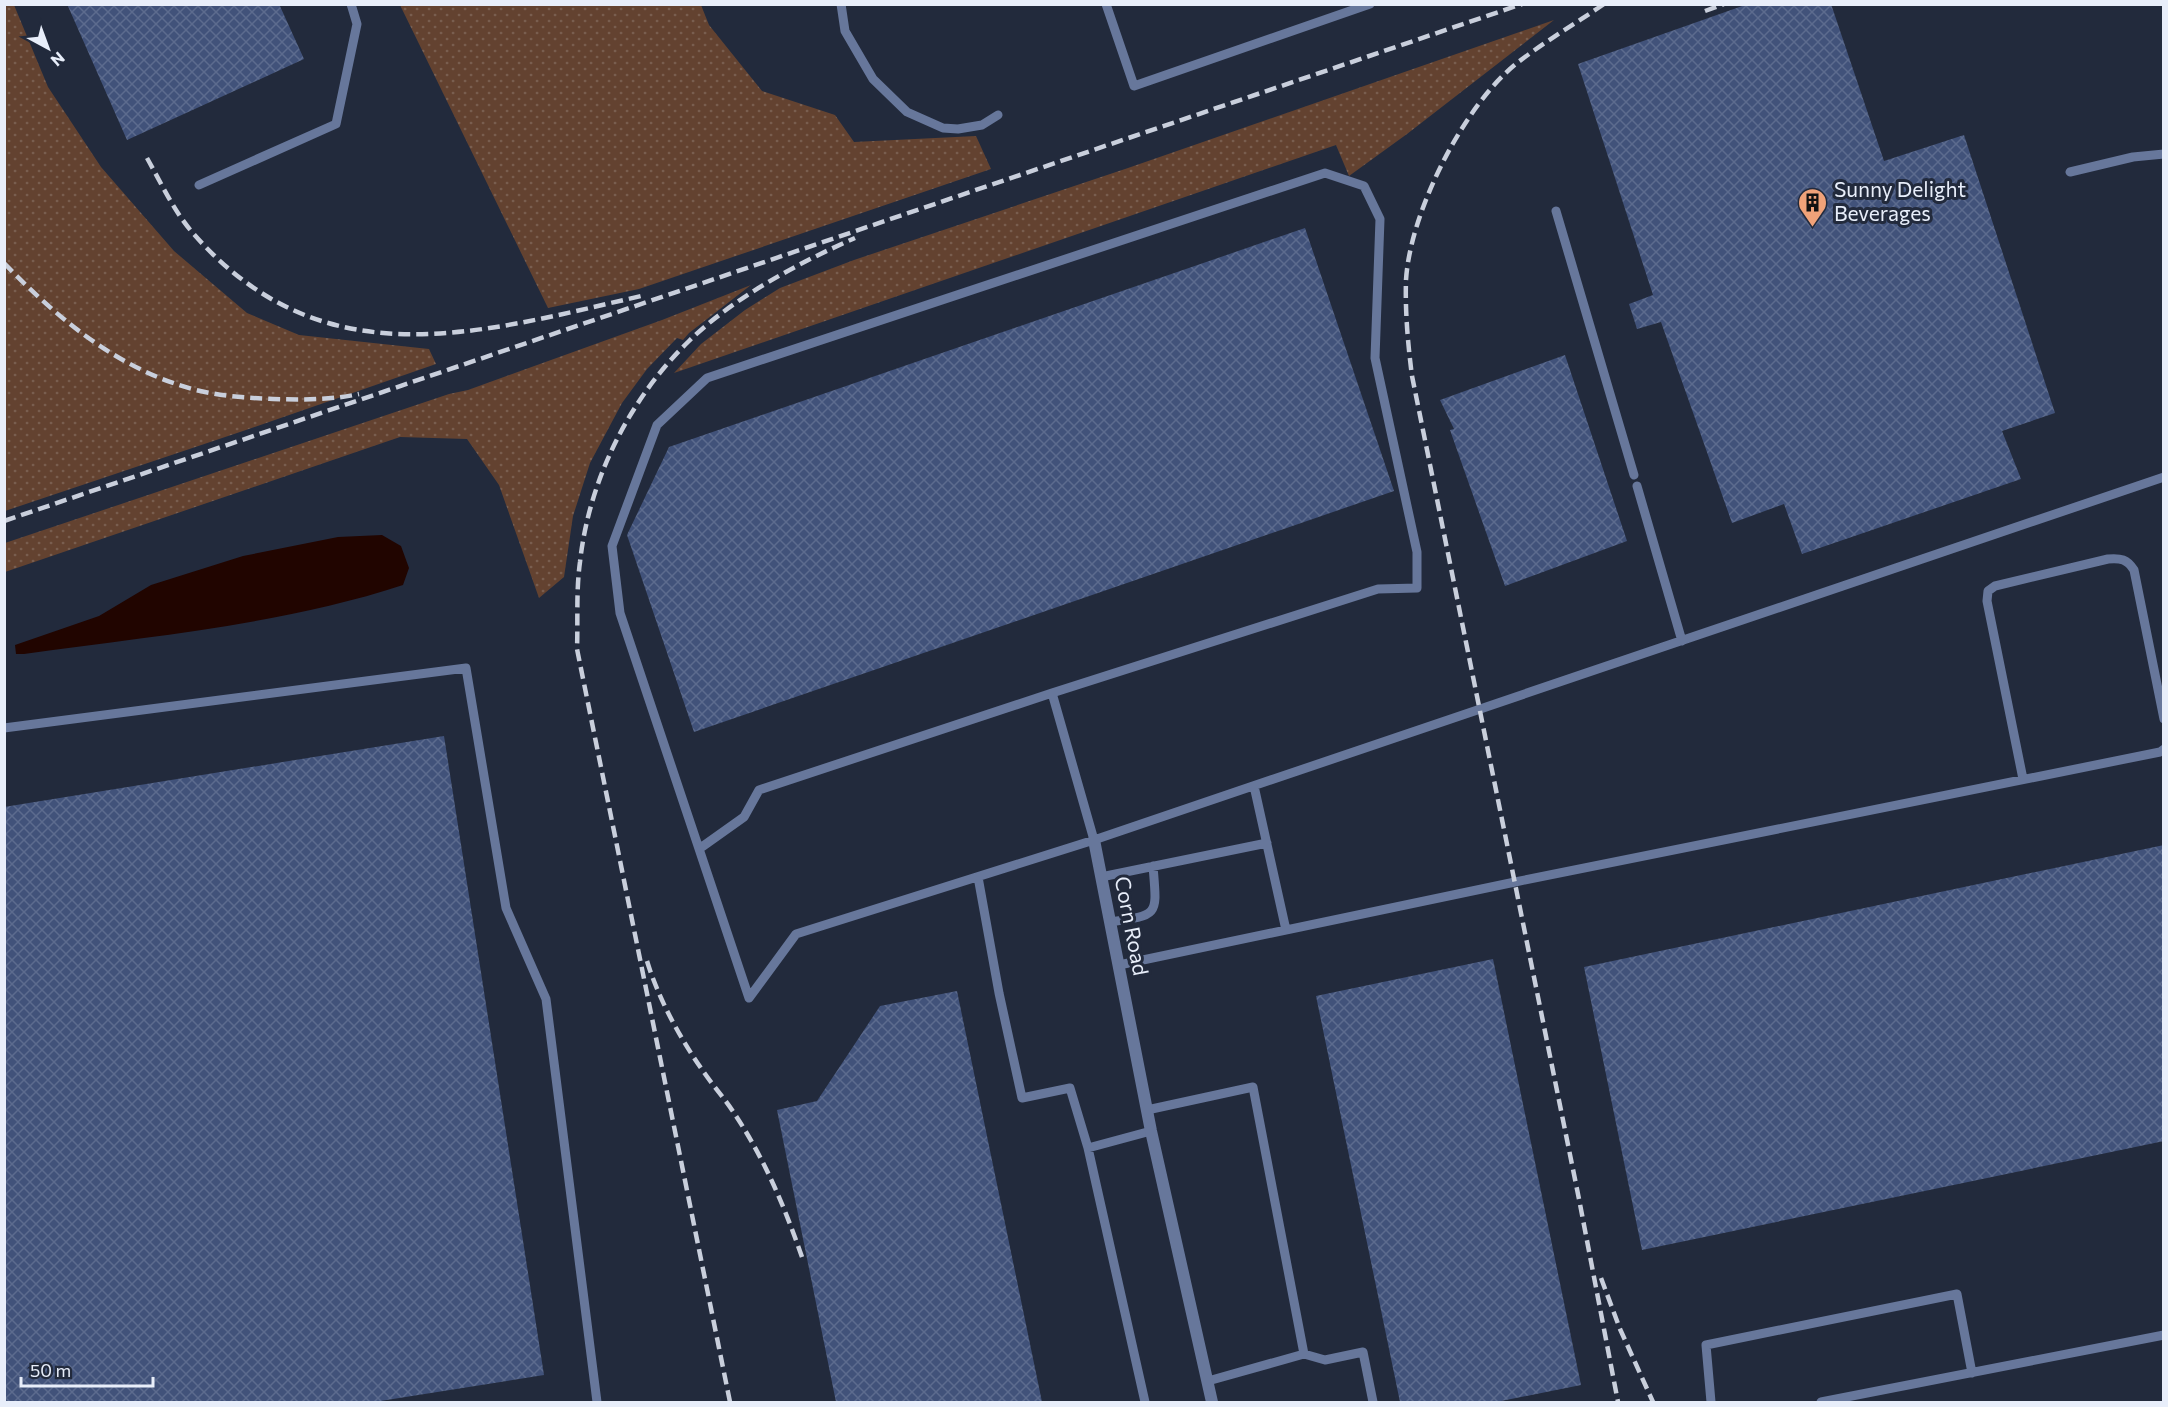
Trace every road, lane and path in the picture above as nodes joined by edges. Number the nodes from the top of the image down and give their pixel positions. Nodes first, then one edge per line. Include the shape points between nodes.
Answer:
1 (351, 4) edge
2 (841, 4) edge
3 (1106, 4) edge
4 (1370, 4) edge
5 (998, 115) dead end
6 (2163, 154) edge
7 (2070, 172) dead end
8 (199, 185) dead end
9 (1556, 211) dead end
10 (1634, 475) dead end
11 (2163, 477) edge
12 (1637, 486) dead end
13 (1682, 641) junction
14 (1052, 693) junction
15 (2163, 718) edge
16 (4, 728) edge
17 (2163, 749) edge
18 (2023, 779) junction
19 (1254, 786) junction
20 (1094, 840) junction
21 (1266, 843) junction
22 (699, 849) junction
23 (1153, 866) junction
24 (978, 877) junction
25 (1101, 877) junction
26 (1110, 922) junction
27 (1286, 930) junction
28 (1119, 965) junction
29 (1147, 1110) junction
30 (1152, 1131) junction
31 (1088, 1148) junction
32 (2163, 1335) edge
33 (1304, 1354) junction
34 (1972, 1373) junction
35 (1208, 1381) junction
36 (597, 1402) edge
37 (1145, 1402) edge
38 (1212, 1402) edge
39 (1373, 1402) edge
40 (1712, 1402) edge
41 (1821, 1402) edge

1 - 8 lane via 357,24 336,124
2 - 5 lane via 845,31 873,79 907,112 943,128 958,129 982,124
3 - 4 lane via 1134,86
6 - 7 lane
9 - 10 lane
11 - 13 lane
12 - 13 lane
13 - 19 lane
14 - 20 lane
14 - 22 lane via 759,790 744,818
14 - 22 lane via 1378,589 1417,588 1417,552 1375,358 1380,219 1364,186 1325,173 707,378 657,425 612,546 620,613
15 - 18 lane via 2134,570 2129,562 2108,559 1995,586 1988,591 1988,601
16 - 36 lane via 466,668 506,908 546,999
17 - 18 lane
18 - 27 lane
19 - 20 lane
19 - 21 lane
20 - 24 lane
20 - 25 street, Corn Road
21 - 23 lane
21 - 27 lane
22 - 24 lane via 749,998 796,934
23 - 25 lane
23 - 26 lane via 1156,900 1150,913 1143,918
24 - 31 lane via 1022,1098 1070,1088
25 - 26 street, Corn Road
26 - 28 street, Corn Road
27 - 28 lane
28 - 29 street, Corn Road
29 - 30 street, Corn Road
29 - 33 lane via 1253,1087
30 - 31 lane
30 - 35 street, Corn Road
31 - 37 lane
32 - 34 lane
33 - 35 lane
33 - 39 lane via 1325,1360 1363,1352
34 - 40 lane via 1957,1294 1706,1345
34 - 41 lane
35 - 38 street, Corn Road

